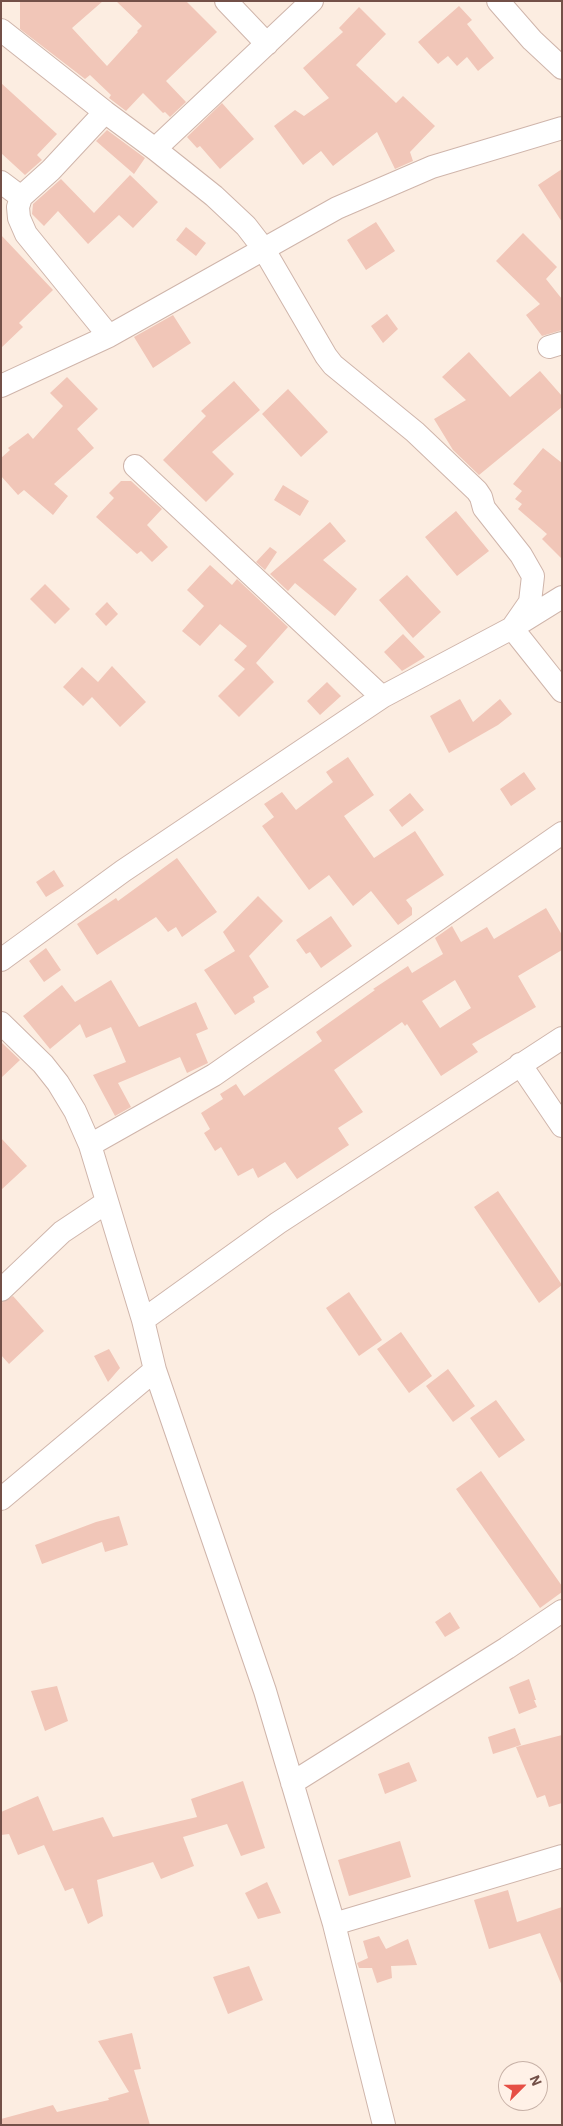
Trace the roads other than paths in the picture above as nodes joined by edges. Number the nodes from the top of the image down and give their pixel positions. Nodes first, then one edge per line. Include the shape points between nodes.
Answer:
1 (226, 1) edge
2 (312, 1) edge
3 (498, 1) edge
4 (1, 30) edge
5 (267, 44) junction
6 (562, 68) edge
7 (104, 112) junction
8 (562, 128) edge
9 (155, 149) junction
10 (1, 182) edge
11 (21, 197) junction
12 (263, 248) junction
13 (109, 336) junction
14 (1, 386) edge
15 (135, 466) dead end
16 (562, 597) edge
17 (512, 628) junction
18 (562, 691) edge
19 (382, 697) junction
20 (562, 833) edge
21 (1, 960) edge
22 (1, 1023) edge
23 (562, 1038) edge
24 (520, 1064) junction
25 (562, 1126) edge
26 (90, 1145) junction
27 (107, 1202) junction
28 (1, 1290) edge
29 (143, 1320) junction
30 (155, 1370) junction
31 (1, 1499) edge
32 (562, 1611) edge
33 (292, 1783) junction
34 (562, 1856) edge
35 (334, 1924) junction
36 (384, 2125) edge

1 - 5 street
2 - 5 street
3 - 6 street
4 - 7 street
5 - 9 street
7 - 9 street
7 - 11 street via 51,170
8 - 12 street via 432,167 338,208
9 - 12 street via 214,196 246,226
10 - 11 street
11 - 13 street via 19,218 26,234
12 - 13 street
12 - 17 street via 333,365 415,432 464,478 521,555 532,576 530,602
13 - 14 street
15 - 19 street
16 - 17 street
17 - 18 street
17 - 19 street
19 - 21 street via 123,871
20 - 26 street via 214,1075
22 - 26 street via 58,1083
23 - 24 street
24 - 25 street
24 - 29 street via 278,1223
26 - 27 street
27 - 28 street via 62,1232
27 - 29 street
29 - 30 street
30 - 31 street
30 - 33 street via 265,1691
32 - 33 street
33 - 35 street
34 - 35 street
35 - 36 street

